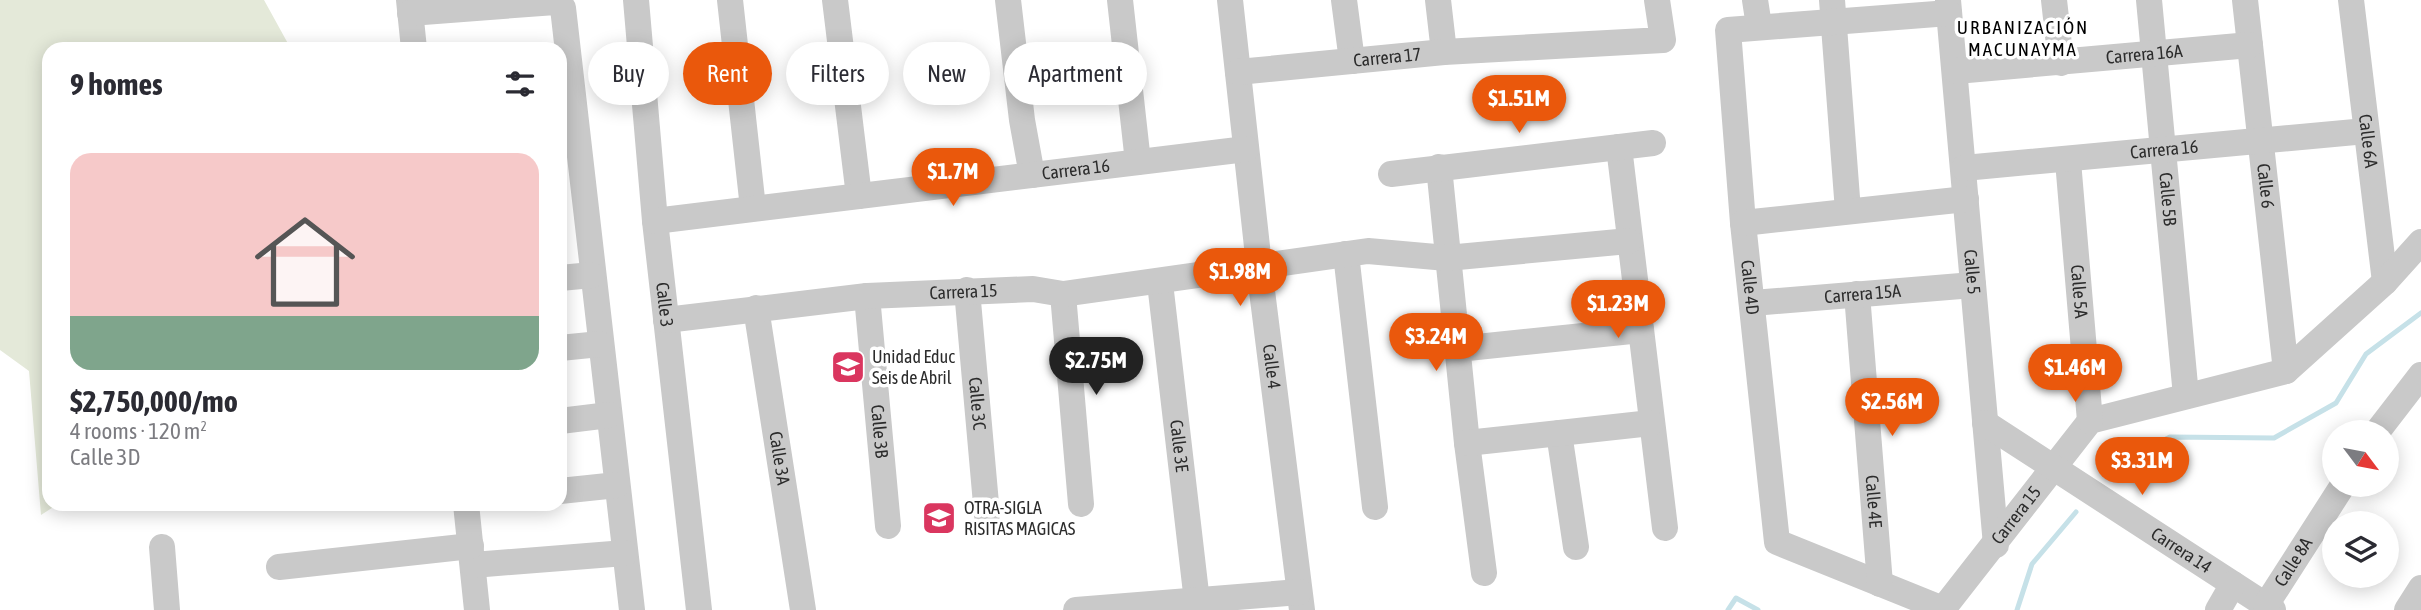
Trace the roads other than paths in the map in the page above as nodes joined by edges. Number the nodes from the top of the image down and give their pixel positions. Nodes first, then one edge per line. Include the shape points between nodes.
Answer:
1 (730, 0) edge
2 (835, 0) edge
3 (1008, 0) edge
4 (1120, 0) edge
5 (1230, 0) edge
6 (1344, 0) edge
7 (1438, 0) edge
8 (1657, 0) edge
9 (2054, 0) edge
10 (2149, 0) edge
11 (2245, 0) edge
12 (2350, 0) edge
13 (644, 1) edge
14 (410, 6) edge
15 (1949, 6) edge
16 (1833, 11) edge
17 (1757, 13) edge
18 (414, 42) edge
19 (564, 42) edge
20 (2250, 45) junction
21 (1444, 52) junction
22 (2154, 52) junction
23 (1352, 61) junction
24 (2061, 63) junction
25 (1956, 71) junction
26 (1238, 72) junction
27 (2366, 131) junction
28 (568, 139) edge
29 (2263, 140) junction
30 (1653, 143) dead end
31 (1619, 147) junction
32 (1246, 149) junction
33 (2163, 150) junction
34 (2068, 161) junction
35 (1139, 162) junction
36 (1439, 167) junction
37 (1964, 168) junction
38 (1391, 174) dead end
39 (1032, 175) junction
40 (859, 196) junction
41 (1966, 199) junction
42 (753, 208) junction
43 (572, 210) edge
44 (1848, 211) junction
45 (654, 221) junction
46 (1743, 222) junction
47 (1629, 241) junction
48 (2421, 242) edge
49 (1346, 254) junction
50 (1447, 258) junction
51 (1259, 267) junction
52 (592, 275) junction
53 (567, 277) edge
54 (2385, 282) junction
55 (1160, 283) junction
56 (1973, 285) junction
57 (967, 290) junction
58 (1063, 294) junction
59 (1857, 294) junction
60 (867, 296) junction
61 (1753, 303) junction
62 (757, 307) junction
63 (666, 320) junction
64 (1640, 330) junction
65 (600, 344) junction
66 (567, 347) edge
67 (1458, 349) junction
68 (2286, 371) junction
69 (2421, 375) edge
70 (2186, 396) junction
71 (609, 415) junction
72 (567, 420) edge
73 (2386, 420) edge
74 (2090, 421) junction
75 (1651, 423) junction
76 (1985, 424) junction
77 (1559, 433) junction
78 (1467, 443) junction
79 (2054, 468) junction
80 (617, 485) junction
81 (567, 490) edge
82 (2336, 497) edge
83 (1081, 504) dead end
84 (1375, 507) dead end
85 (467, 511) edge
86 (987, 515) dead end
87 (888, 526) dead end
88 (1665, 528) dead end
89 (1777, 542) joint
90 (1996, 545) junction
91 (162, 547) dead end
92 (1576, 547) dead end
93 (625, 553) junction
94 (472, 556) junction
95 (278, 567) dead end
96 (1484, 573) dead end
97 (1880, 584) junction
98 (2233, 584) junction
99 (2421, 588) edge
100 (1300, 601) edge
101 (1198, 605) edge
102 (2269, 608) edge
103 (1093, 609) edge
104 (167, 610) edge
105 (477, 610) edge
106 (632, 610) edge
107 (698, 610) edge
108 (803, 610) edge
109 (2218, 610) edge
110 (2407, 610) edge

1 - 42 street
2 - 40 street
3 - 39 street
4 - 35 street
5 - 26 street, Calle 4
6 - 23 street
7 - 21 street
8 - 21 street, Carrera 17 via 1663,40
9 - 24 street
10 - 22 street, Calle 5B
11 - 20 street, Calle 6
12 - 27 street, Calle 6A
13 - 45 street, Calle 3
14 - 18 street
14 - 19 street via 555,2 563,8
15 - 16 street
15 - 25 street, Calle 5
16 - 17 street
16 - 44 street
17 - 46 street, Calle 4D via 1728,30
20 - 22 street, Carrera 16A
20 - 29 street, Calle 6
21 - 23 street, Carrera 17
22 - 24 street, Carrera 16A
22 - 33 street, Calle 5B
23 - 26 street, Carrera 17
24 - 25 street, Carrera 16A
25 - 37 street, Calle 5
26 - 32 street, Calle 4
27 - 29 street, Carrera 16
27 - 54 street, Calle 6A
28 - 43 street
29 - 33 street, Carrera 16
29 - 68 street, Calle 6
30 - 31 street
31 - 36 street
31 - 47 street
32 - 35 street, Carrera 16
32 - 51 street, Calle 4
33 - 34 street, Carrera 16
33 - 70 street, Calle 5B
34 - 37 street, Carrera 16
34 - 74 street, Calle 5A
35 - 39 street, Carrera 16
36 - 38 street
36 - 50 street
37 - 41 street, Calle 5
39 - 40 street, Carrera 16
40 - 42 street, Carrera 16
41 - 44 street
41 - 56 street, Calle 5
42 - 45 street, Carrera 16
43 - 52 street
44 - 46 street
45 - 63 street, Calle 3
46 - 61 street, Calle 4D
47 - 50 street, Carrera 15
47 - 64 street
48 - 54 street
49 - 50 street, Carrera 15 via 1401,252
49 - 51 street, Carrera 15
49 - 84 street
50 - 67 street
51 - 55 street, Carrera 15
51 - 100 street, Calle 4
52 - 53 street
52 - 65 street
54 - 68 street
55 - 58 street, Carrera 15
55 - 101 street, Calle 3E
56 - 59 street, Carrera 15A
56 - 76 street, Calle 5
57 - 58 street, Carrera 15 via 1033,289
57 - 60 street, Carrera 15
57 - 86 street, Calle 3C
58 - 83 street
59 - 61 street, Carrera 15A
59 - 97 street, Calle 4E
60 - 62 street, Carrera 15
60 - 87 street, Calle 3B
61 - 89 street, Calle 4D
62 - 63 street, Carrera 15
62 - 108 street, Calle 3A
63 - 107 street, Calle 3
64 - 67 street
64 - 75 street
65 - 66 street
65 - 71 street
67 - 78 street
68 - 70 street
69 - 73 street
70 - 74 street
71 - 72 street
71 - 80 street
74 - 79 street, Carrera 15
75 - 77 street
75 - 88 street
76 - 79 street, Carrera 14
76 - 90 street, Calle 5
77 - 78 street
77 - 92 street
78 - 96 street
79 - 90 street, Carrera 15
79 - 98 street, Carrera 14
80 - 81 street
80 - 93 street
82 - 102 street, Calle 8A
85 - 94 street
89 - 97 street, Carrera 15
90 - 97 street, Carrera 15 via 1943,609
91 - 104 street
93 - 94 street
93 - 106 street
94 - 95 street
94 - 105 street
98 - 102 street, Carrera 14
98 - 109 street
99 - 110 street
100 - 101 street
101 - 103 street

